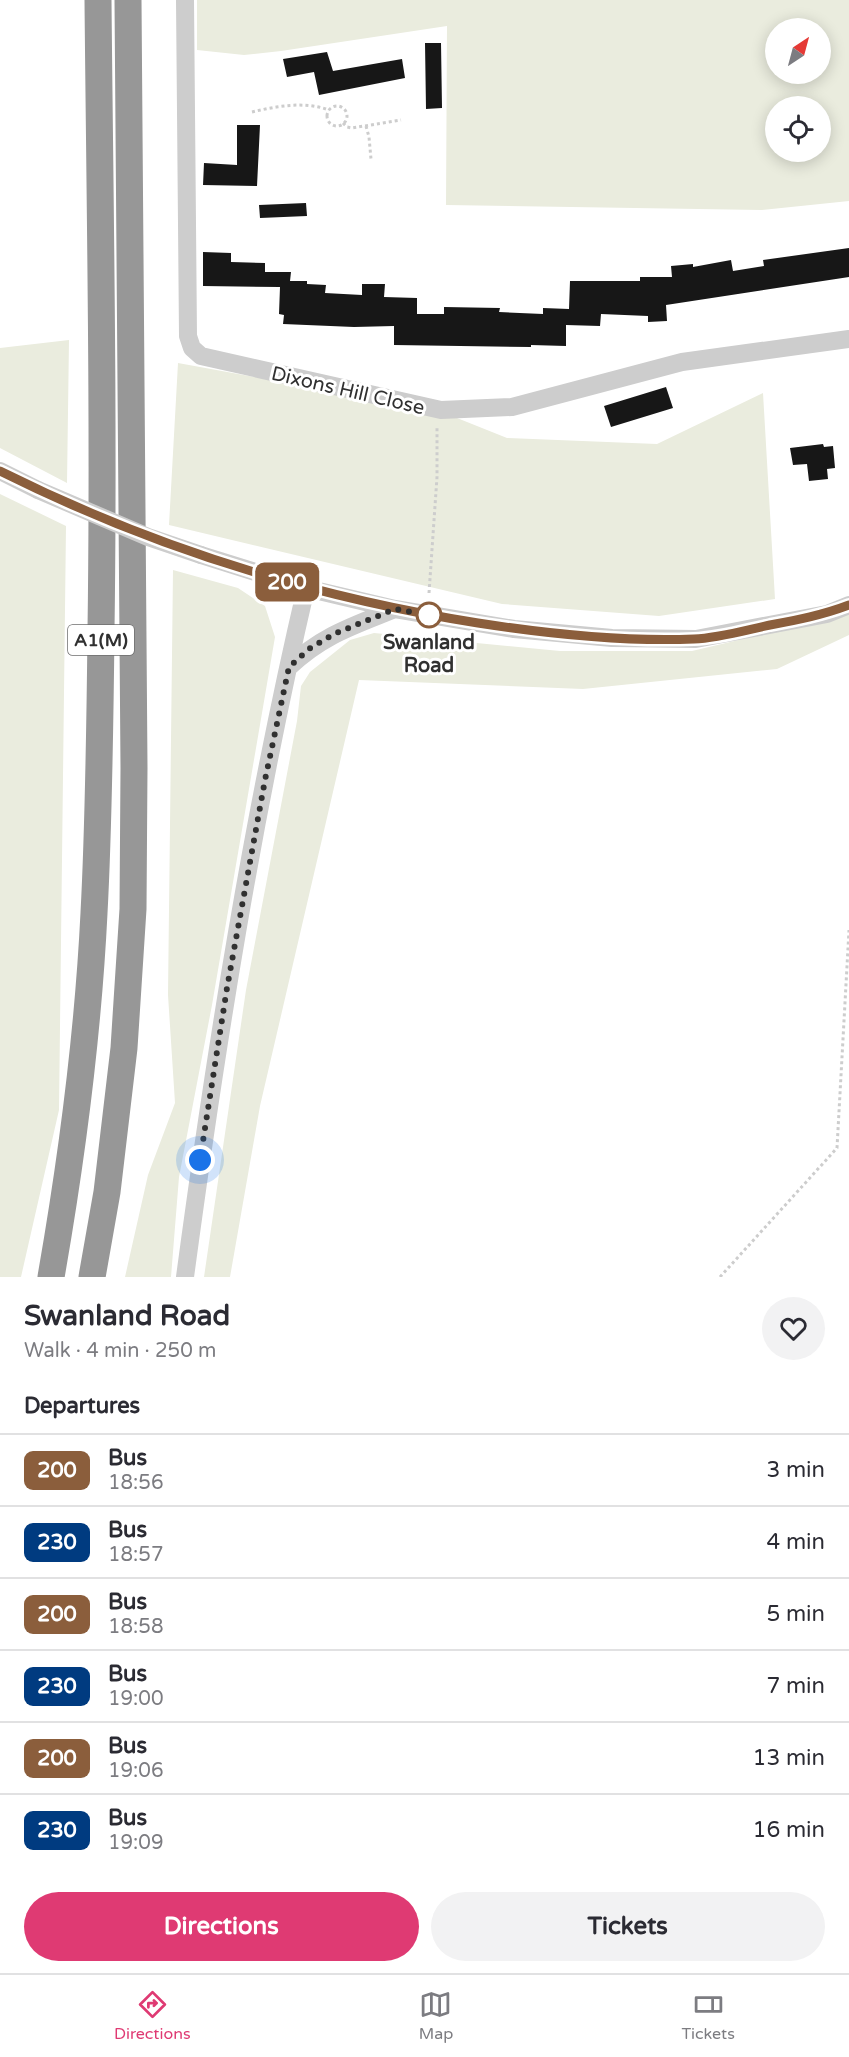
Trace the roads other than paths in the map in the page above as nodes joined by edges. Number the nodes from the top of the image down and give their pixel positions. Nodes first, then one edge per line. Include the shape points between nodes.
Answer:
1 (98, 0) edge
2 (128, 0) edge
3 (185, 0) edge
4 (849, 339) edge
5 (0, 471) edge
6 (306, 588) junction
7 (849, 605) edge
8 (395, 609) junction
9 (289, 667) junction
10 (51, 1277) edge
11 (93, 1277) edge
12 (185, 1277) edge

1 - 10 highway, A1(M) via 103,484 94,903 85,1033
2 - 11 highway, A1(M) via 133,909 123,1059
3 - 4 street, Dixons Hill Close via 188,336 192,348 201,356 437,410 513,407 682,362
5 - 6 street, bridge via 148,537
6 - 8 street
6 - 9 street
7 - 8 street via 828,614 696,639 564,634
8 - 9 street via 334,634
9 - 12 street via 227,988

